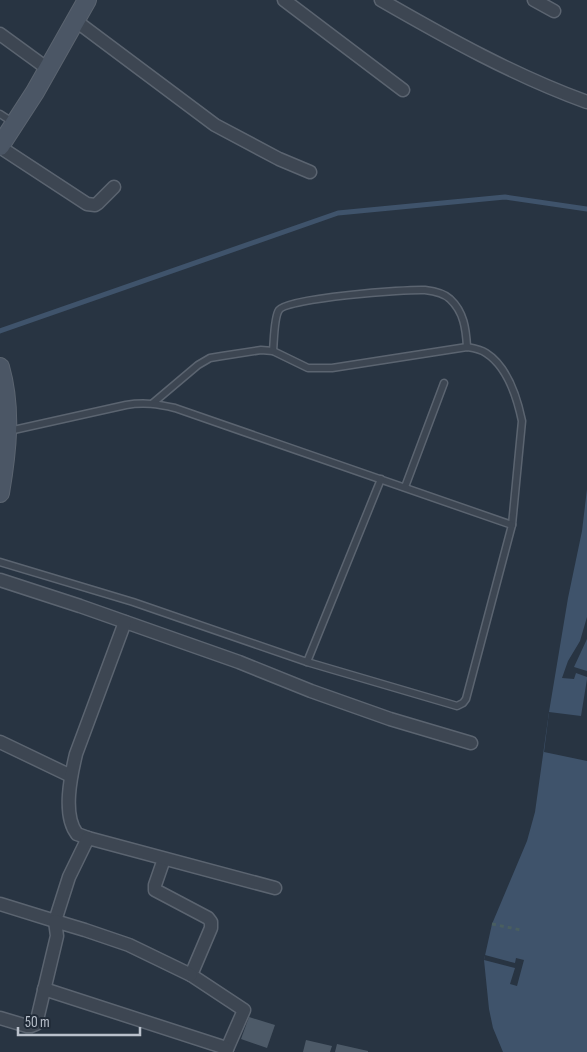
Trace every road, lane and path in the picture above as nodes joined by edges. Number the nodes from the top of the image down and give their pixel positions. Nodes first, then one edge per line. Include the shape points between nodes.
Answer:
1 (87, 0) edge
2 (284, 0) edge
3 (381, 0) edge
4 (534, 0) edge
5 (554, 11) dead end
6 (76, 21) junction
7 (0, 34) edge
8 (48, 69) junction
9 (403, 90) dead end
10 (587, 102) edge
11 (0, 114) edge
12 (17, 121) junction
13 (0, 147) edge
14 (310, 172) dead end
15 (114, 187) dead end
16 (467, 348) junction
17 (273, 351) junction
18 (2, 378) edge
19 (444, 382) dead end
20 (153, 403) junction
21 (8, 431) junction
22 (381, 479) junction
23 (405, 487) junction
24 (0, 493) edge
25 (512, 525) junction
26 (0, 562) edge
27 (0, 580) edge
28 (125, 622) junction
29 (307, 662) junction
30 (0, 742) edge
31 (471, 743) dead end
32 (71, 776) junction
33 (88, 838) junction
34 (164, 859) junction
35 (275, 888) dead end
36 (0, 904) edge
37 (55, 921) junction
38 (492, 924) dead end
39 (521, 930) dead end
40 (191, 976) junction
41 (44, 989) junction
42 (0, 1018) edge
43 (226, 1050) edge

1 - 6 street
2 - 9 street
3 - 10 street via 526,77
4 - 5 street
6 - 8 street
6 - 14 street via 215,124
7 - 8 street
8 - 12 street
11 - 12 lane
12 - 13 street
13 - 15 street via 87,204 95,205
16 - 17 lane via 332,368 308,368
16 - 17 lane via 466,328 459,311 449,298 423,290 307,300 286,305 277,314
16 - 25 lane via 478,349 496,362 519,404 522,432
17 - 20 lane via 210,358
18 - 21 street
19 - 23 lane
20 - 21 lane via 126,405
20 - 22 lane
21 - 24 street
22 - 23 lane
22 - 29 lane
23 - 25 lane
25 - 29 lane via 463,703 454,706
26 - 29 lane via 142,605
27 - 28 street
28 - 31 street via 346,703
28 - 32 street via 76,754
30 - 32 street
32 - 33 street via 69,799 73,826 77,834
33 - 34 street
33 - 37 street via 69,877
34 - 35 street
34 - 40 street via 155,890 208,918 212,924
36 - 37 street
37 - 40 street via 129,945
37 - 41 street via 57,936
38 - 39 path
40 - 43 street via 244,1010
41 - 42 street via 34,1025
41 - 43 street

